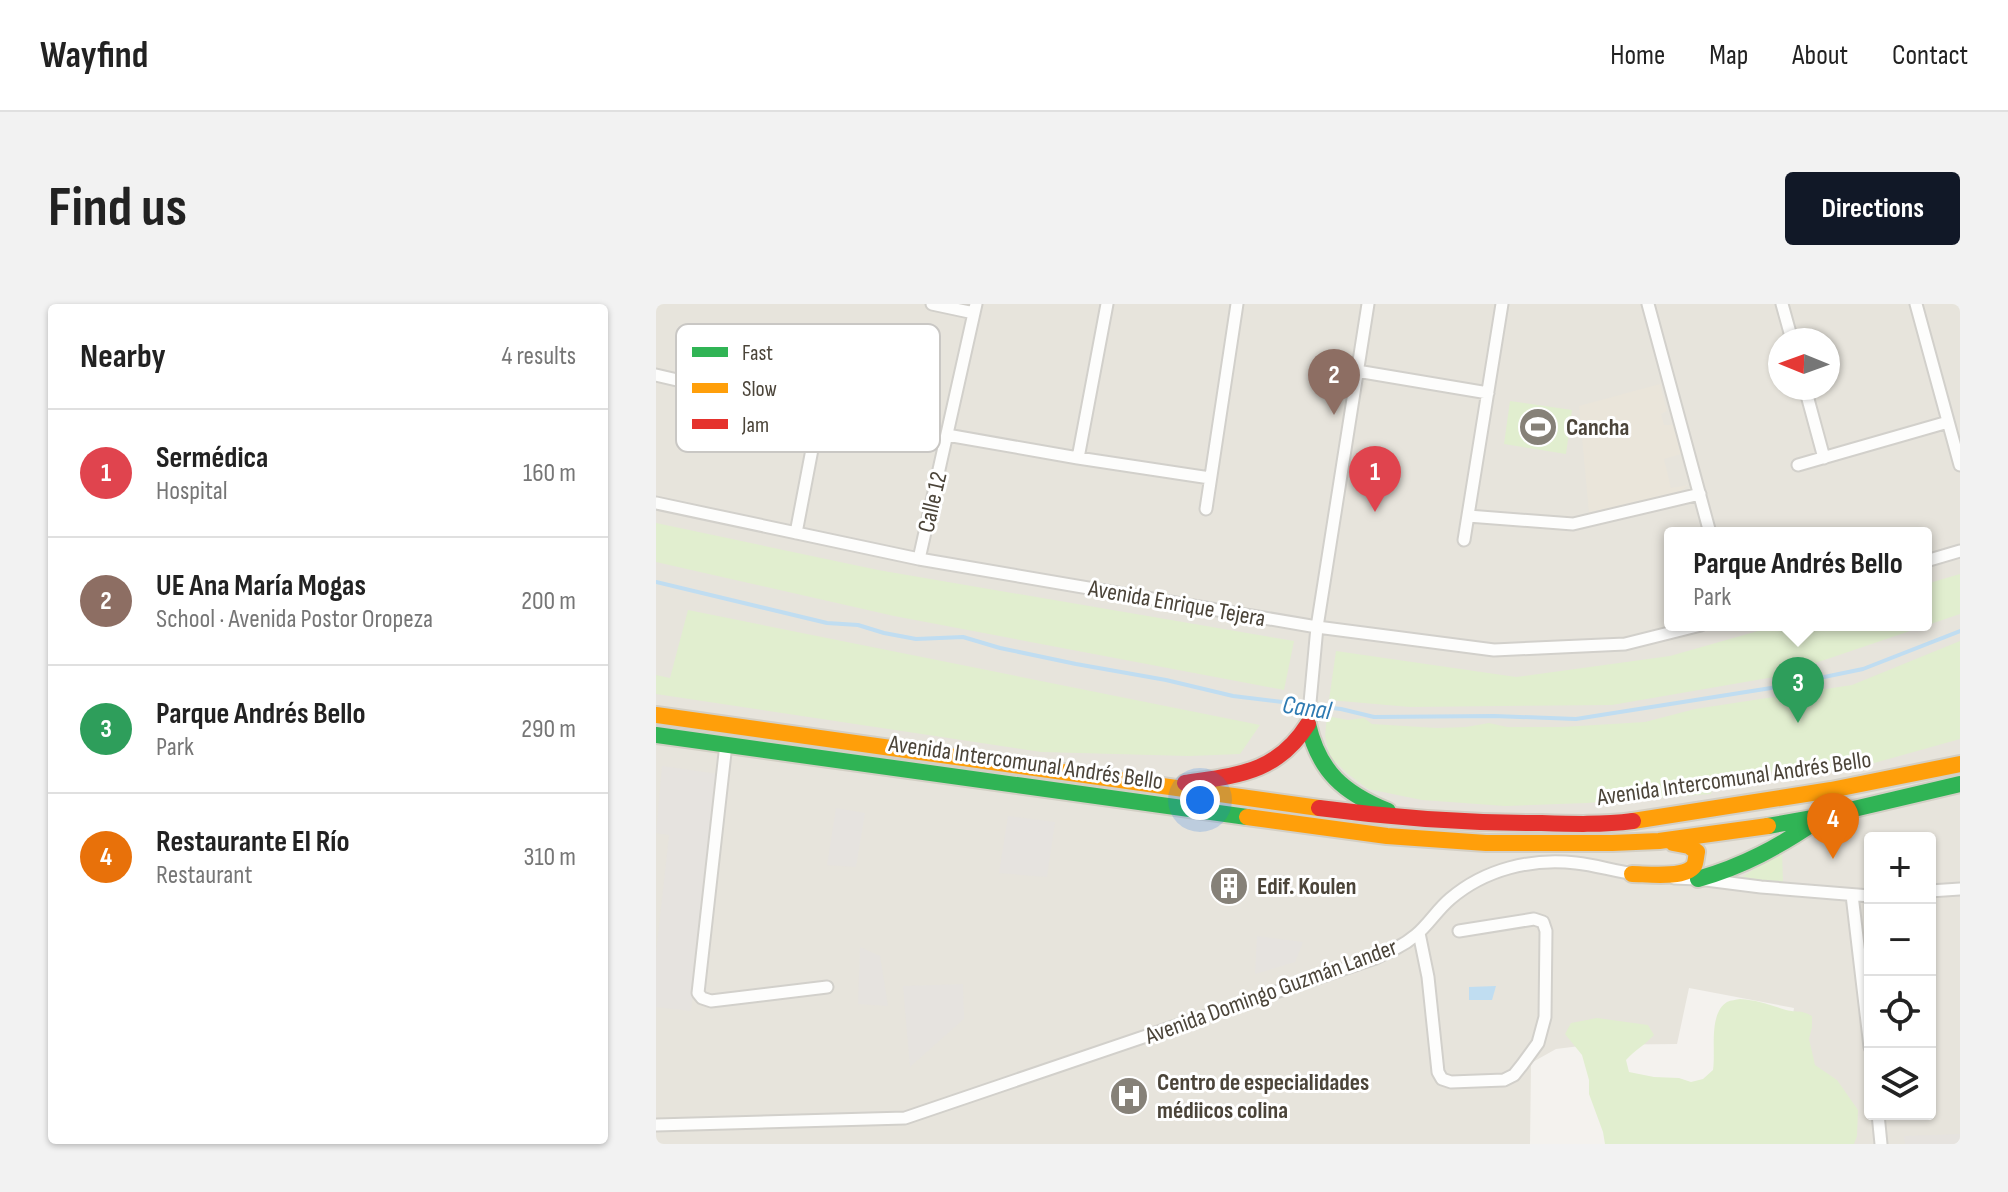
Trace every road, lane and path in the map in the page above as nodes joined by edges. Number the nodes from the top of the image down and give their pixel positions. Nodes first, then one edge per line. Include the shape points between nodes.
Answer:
1 (932, 304) edge
2 (1107, 304) edge
3 (1237, 304) edge
4 (1368, 304) edge
5 (1502, 304) edge
6 (1648, 304) edge
7 (1782, 304) edge
8 (1916, 304) edge
9 (975, 308) edge
10 (1789, 328) edge
11 (1357, 371) junction
12 (656, 375) edge
13 (676, 380) edge
14 (1488, 393) junction
15 (1808, 400) edge
16 (1948, 422) junction
17 (947, 435) junction
18 (812, 452) edge
19 (1078, 458) junction
20 (1824, 458) junction
21 (1798, 465) dead end
22 (1960, 465) edge
23 (1210, 478) junction
24 (1700, 494) junction
25 (656, 503) edge
26 (1206, 509) dead end
27 (1468, 516) junction
28 (1708, 527) edge
29 (796, 533) junction
30 (1464, 540) dead end
31 (1960, 551) edge
32 (919, 559) junction
33 (1932, 559) edge
34 (1317, 627) junction
35 (1677, 631) edge
36 (656, 715) edge
37 (1308, 723) junction
38 (656, 735) edge
39 (726, 744) junction
40 (1960, 764) edge
41 (1960, 784) edge
42 (1171, 786) junction
43 (1824, 816) junction
44 (1416, 819) junction
45 (1659, 841) junction
46 (1632, 874) junction
47 (1698, 879) junction
48 (1960, 889) edge
49 (1936, 891) edge
50 (1852, 895) junction
51 (1864, 896) edge
52 (1459, 931) dead end
53 (1419, 933) junction
54 (827, 987) dead end
55 (1864, 996) edge
56 (1879, 1120) edge
57 (656, 1125) edge
58 (1881, 1144) edge

1 - 9 street
2 - 19 street
3 - 23 street
4 - 11 street
5 - 14 street
6 - 24 street
7 - 10 street
8 - 16 street
9 - 17 street, Calle 12
11 - 14 street
11 - 34 street
12 - 13 street
14 - 27 street
15 - 20 street
16 - 20 street
16 - 22 street
17 - 19 street
17 - 32 street, Calle 12
18 - 29 street
19 - 23 street
20 - 21 street
23 - 26 street
24 - 27 street via 1573,524
24 - 28 street
25 - 29 street, Avenida Enrique Tejera
27 - 30 street
29 - 32 street, Avenida Enrique Tejera
31 - 33 street
32 - 34 street, Avenida Enrique Tejera
34 - 35 street, Avenida Enrique Tejera via 1494,650 1625,644
34 - 37 street
36 - 42 main road, Avenida Intercomunal Andrés Bello
37 - 42 main road via 1277,759
37 - 44 main road via 1315,752 1348,790 1372,805
38 - 39 main road, Avenida Intercomunal Andrés Bello
39 - 45 main road, Avenida Intercomunal Andrés Bello via 1387,836 1486,843
39 - 54 street via 698,993 711,1001
40 - 44 main road, Avenida Intercomunal Andrés Bello via 1611,824
41 - 43 main road, Avenida Intercomunal Andrés Bello
42 - 44 main road, Avenida Intercomunal Andrés Bello
43 - 45 main road, Avenida Intercomunal Andrés Bello
43 - 47 main road via 1754,859
45 - 46 main road via 1693,847 1694,865 1682,872
46 - 47 street, Avenida Domingo Guzmán Lander
46 - 53 street, Avenida Domingo Guzmán Lander via 1576,863 1529,863 1502,870 1461,890
47 - 50 street, Avenida Domingo Guzmán Lander
48 - 49 street
50 - 51 street, Avenida Domingo Guzmán Lander
50 - 55 street
52 - 53 street via 1534,919 1543,922 1546,931 1545,1017 1538,1043 1504,1080 1442,1079
53 - 57 street, Avenida Domingo Guzmán Lander via 1401,947 1341,971 905,1118
56 - 58 street

